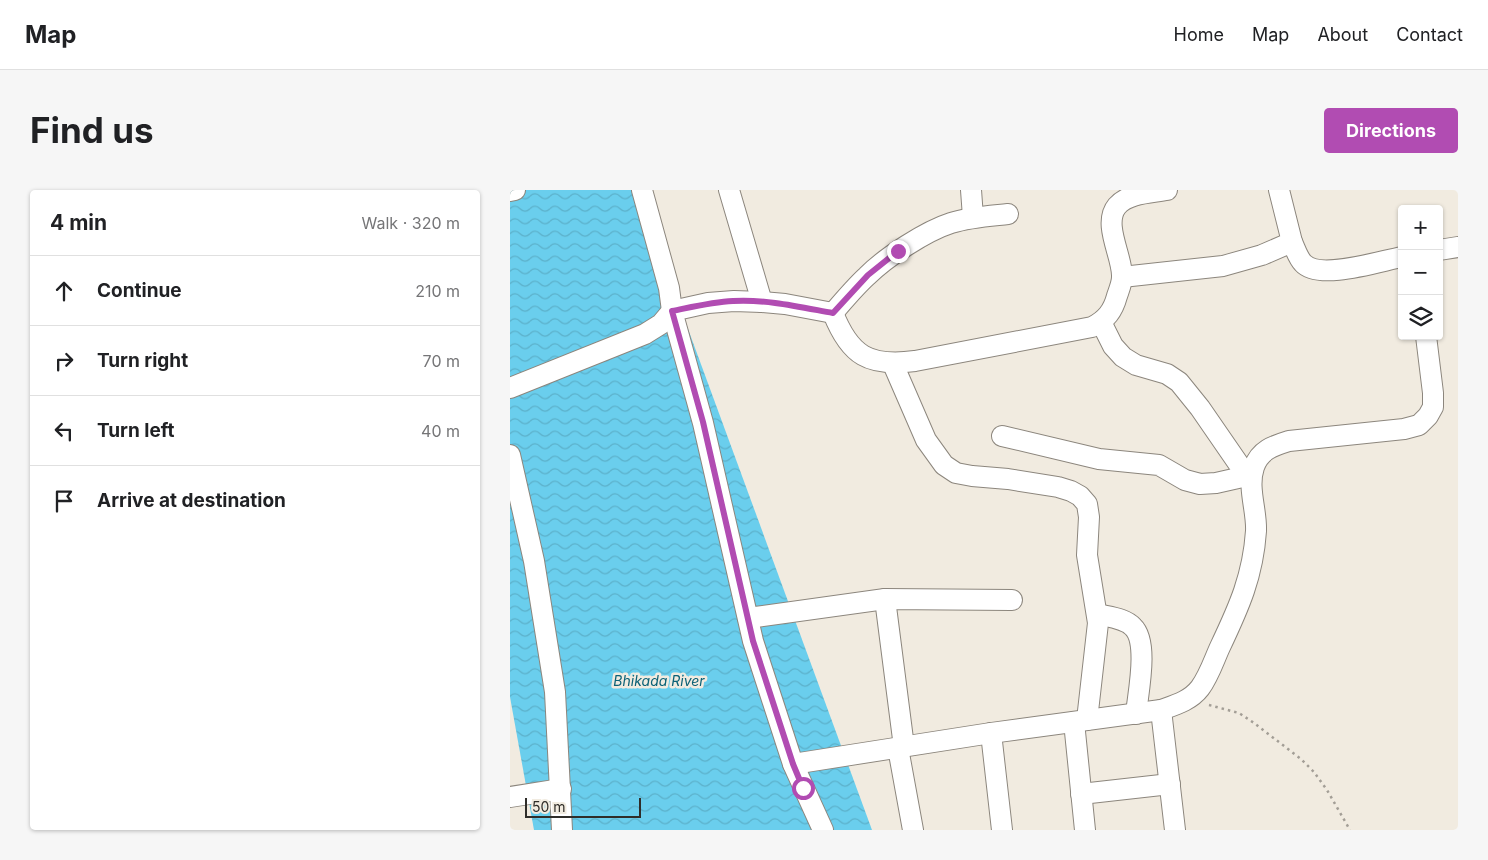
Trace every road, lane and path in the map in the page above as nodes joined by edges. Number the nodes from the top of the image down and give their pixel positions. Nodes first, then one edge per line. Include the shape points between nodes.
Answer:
1 (515, 190) edge
2 (642, 190) edge
3 (729, 190) edge
4 (971, 190) edge
5 (1167, 190) edge
6 (1279, 190) edge
7 (510, 191) edge
8 (1008, 214) dead end
9 (973, 217) junction
10 (1292, 242) junction
11 (1458, 246) edge
12 (1443, 249) edge
13 (1398, 258) edge
14 (1122, 277) junction
15 (762, 302) junction
16 (672, 311) junction
17 (833, 313) junction
18 (1101, 322) junction
19 (1426, 340) edge
20 (893, 364) junction
21 (513, 387) edge
22 (1002, 436) dead end
23 (510, 455) edge
24 (1249, 479) junction
25 (885, 599) junction
26 (1012, 600) dead end
27 (1097, 614) junction
28 (748, 618) junction
29 (1186, 701) junction
30 (1161, 710) junction
31 (1136, 714) junction
32 (1081, 721) junction
33 (991, 733) junction
34 (901, 747) junction
35 (793, 764) junction
36 (1170, 784) junction
37 (561, 789) junction
38 (1081, 794) junction
39 (510, 796) edge
40 (562, 830) edge
41 (823, 830) edge
42 (913, 830) edge
43 (1002, 830) edge
44 (1085, 830) edge
45 (1175, 830) edge
46 (1350, 830) edge

1 - 7 street
2 - 16 street via 669,288
3 - 15 street
4 - 9 street
5 - 14 street via 1134,196 1117,206 1112,229
6 - 10 street
8 - 9 street
9 - 17 street via 949,223 898,251 868,275
10 - 13 street via 1303,264 1318,270 1334,271
10 - 14 street via 1262,255 1222,266
11 - 12 street
14 - 18 street via 1114,308
15 - 16 street via 734,300
15 - 17 street
16 - 21 street via 661,324 645,334
16 - 28 street via 703,422
17 - 20 street via 841,333 853,349 871,360
18 - 20 street via 1092,327
18 - 24 street via 1113,346 1123,357 1179,382
19 - 24 street via 1433,406 1419,425 1275,445 1261,453
20 - 27 street via 926,440 944,466 956,473 972,476 1058,487 1076,494 1086,504 1089,517 1087,555
22 - 24 street via 1099,459 1159,465 1194,482 1208,484
23 - 37 street via 544,615 555,692
24 - 29 street via 1256,525 1255,555 1249,580 1211,667 1200,688
25 - 26 street
25 - 28 street
25 - 34 street
27 - 31 street via 1123,620 1139,634 1141,656
27 - 32 street
28 - 35 street
29 - 30 street
29 - 46 path via 1239,713 1254,723 1314,772
30 - 31 street
30 - 36 street
31 - 32 street
32 - 33 street
32 - 38 street
33 - 34 street
33 - 43 street
34 - 35 street
34 - 42 street
35 - 41 street
36 - 38 street
36 - 45 street
37 - 39 street
37 - 40 street
38 - 44 street

